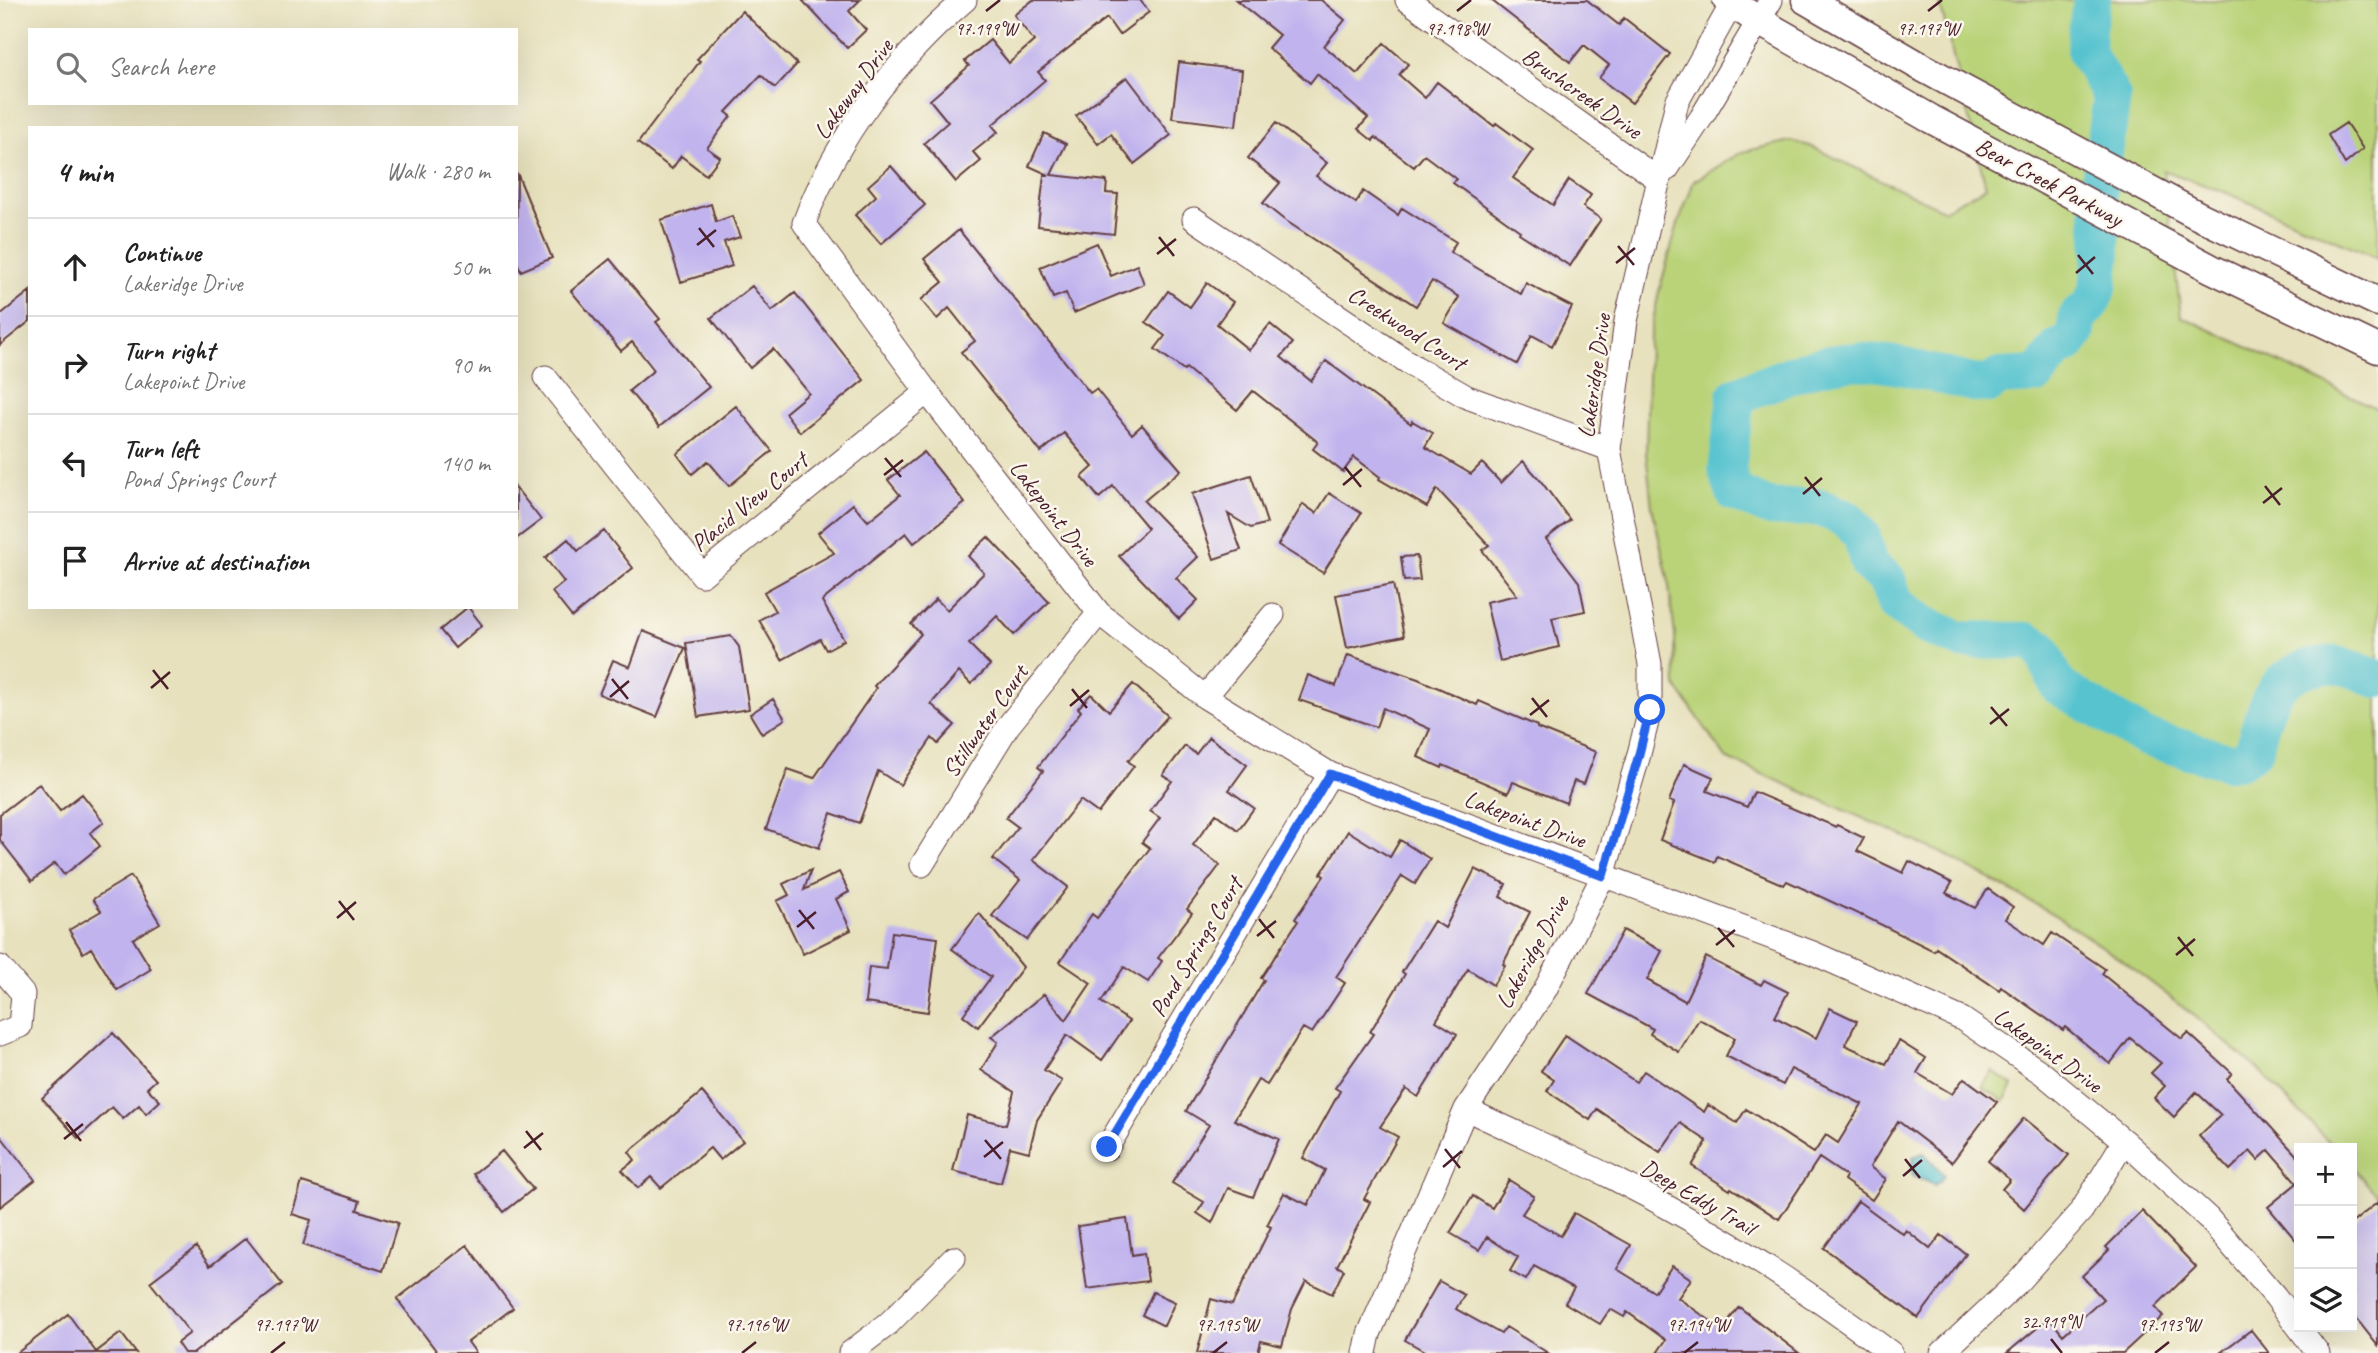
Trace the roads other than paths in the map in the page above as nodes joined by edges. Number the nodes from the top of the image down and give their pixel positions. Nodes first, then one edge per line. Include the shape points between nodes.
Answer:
1 (965, 0) edge
2 (1407, 0) edge
3 (1806, 0) edge
4 (1731, 1) edge
5 (1765, 10) edge
6 (1659, 180) junction
7 (1194, 219) dead end
8 (804, 223) joint
9 (2378, 302) edge
10 (2378, 349) edge
11 (545, 377) dead end
12 (928, 392) junction
13 (1609, 449) junction
14 (1099, 613) junction
15 (1273, 615) dead end
16 (1205, 697) junction
17 (1330, 774) junction
18 (922, 864) dead end
19 (1603, 876) junction
20 (0, 967) edge
21 (0, 1034) edge
22 (1466, 1109) junction
23 (2124, 1141) junction
24 (1107, 1147) dead end
25 (954, 1258) dead end
26 (850, 1353) edge
27 (1365, 1353) edge
28 (1891, 1353) edge
29 (1942, 1353) edge
30 (2318, 1353) edge

1 - 8 street, Lakeway Drive via 886,81 818,185
2 - 6 street, Brushcreek Drive
3 - 9 main road, Bear Creek Parkway via 2197,215
4 - 5 main road, Bear Creek Parkway
4 - 6 street, Lakeridge Drive via 1677,102
5 - 6 street, Lakeridge Drive
5 - 10 main road, Bear Creek Parkway via 1931,119 2212,269
6 - 13 street, Lakeridge Drive via 1626,321
7 - 13 street, Creekwood Court via 1467,397
8 - 12 street, Lakepoint Drive
11 - 12 street, Placid View Court via 702,575
12 - 14 street, Lakepoint Drive
13 - 19 street, Lakeridge Drive via 1650,664 1650,710
14 - 16 street, Lakepoint Drive
14 - 18 street, Stillwater Court via 1008,726
15 - 16 street
16 - 17 street, Lakepoint Drive
17 - 19 street, Lakepoint Drive
17 - 24 street, Pond Springs Court
19 - 22 street, Lakeridge Drive via 1545,990
19 - 23 street, Lakepoint Drive via 1813,953 1962,1019 2042,1073
20 - 21 street via 23,994 20,1026
22 - 27 street, Lakeridge Drive via 1369,1334
22 - 28 street, Deep Eddy Trail via 1611,1177 1705,1228 1824,1302
23 - 29 street via 2082,1210 2017,1283
23 - 30 street, Lakepoint Drive via 2208,1218
25 - 26 street via 888,1324

